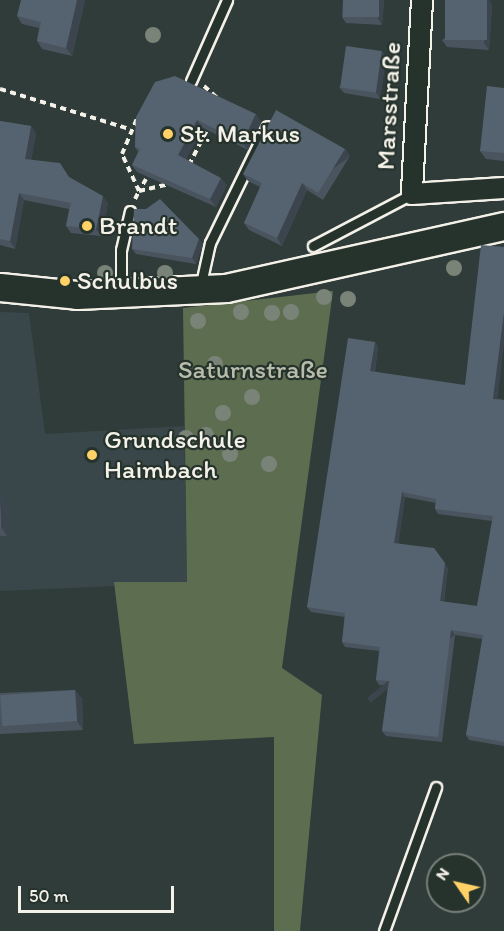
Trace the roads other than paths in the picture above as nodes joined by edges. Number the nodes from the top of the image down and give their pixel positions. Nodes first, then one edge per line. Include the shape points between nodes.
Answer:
1 (227, 0) edge
2 (422, 0) edge
3 (191, 81) edge
4 (267, 126) edge
5 (504, 188) edge
6 (412, 194) junction
7 (130, 211) road end
8 (504, 226) edge
9 (313, 246) dead end
10 (0, 287) edge
11 (200, 290) junction
12 (122, 295) junction
13 (436, 787) dead end
14 (384, 931) edge

1 - 3 lane
2 - 6 street, Marsstraße
4 - 11 lane via 210,243
5 - 6 street, Marsstraße
6 - 9 lane
7 - 12 lane via 121,250
8 - 11 street via 284,277
10 - 12 street
11 - 12 street
13 - 14 lane

